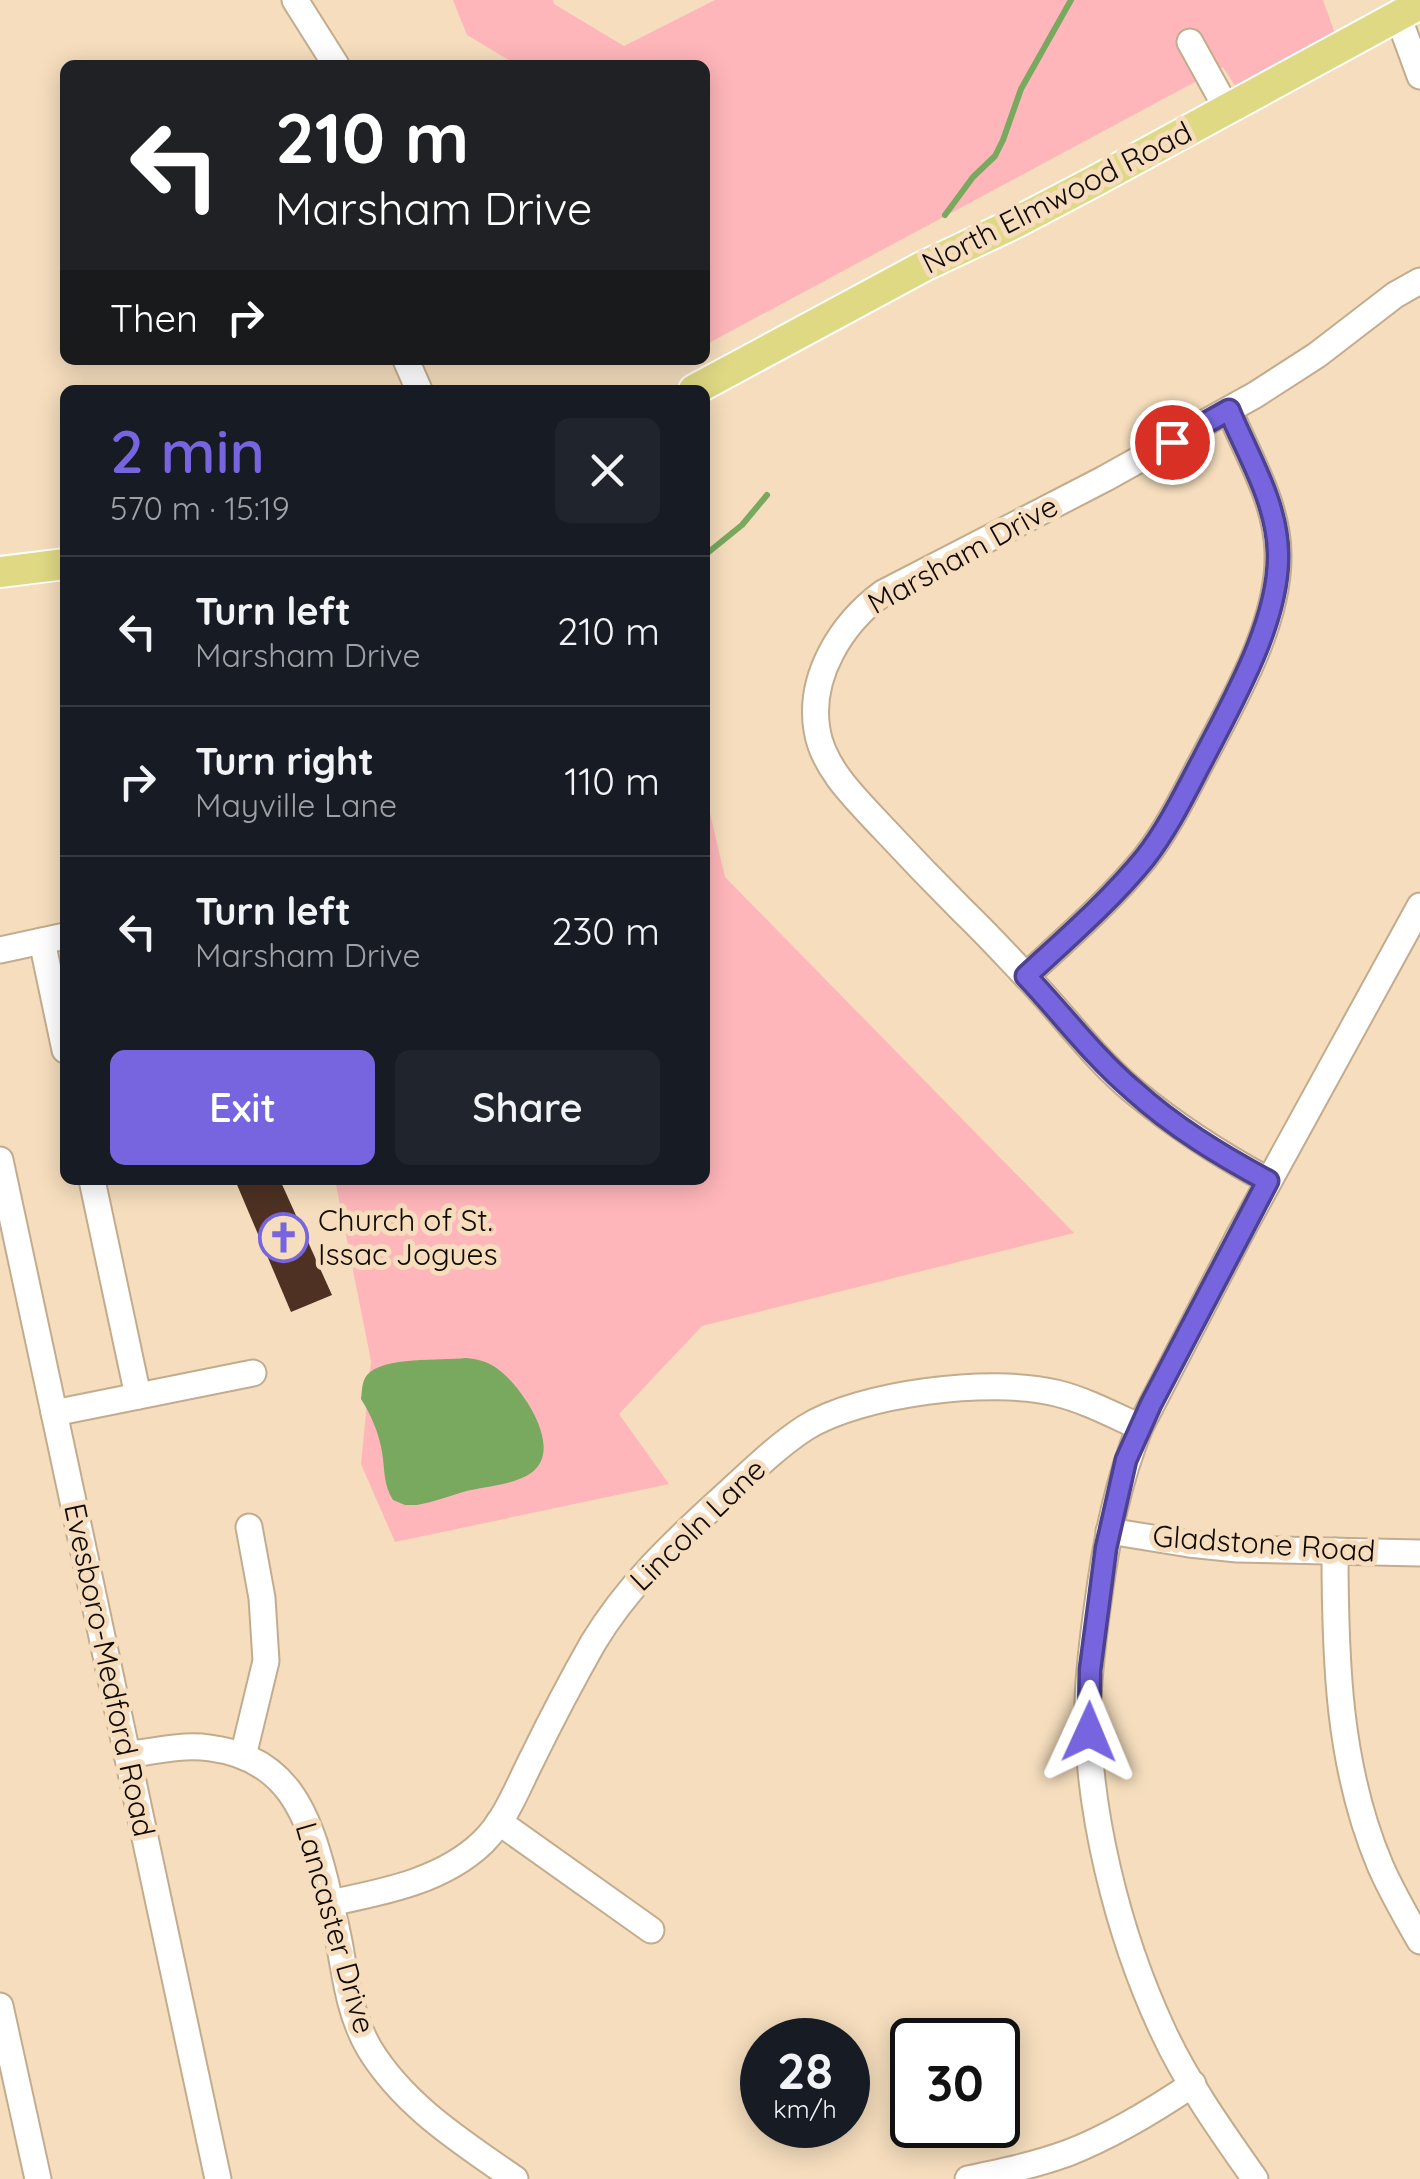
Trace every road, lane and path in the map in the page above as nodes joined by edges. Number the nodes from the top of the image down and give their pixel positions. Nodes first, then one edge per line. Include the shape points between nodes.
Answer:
1 (295, 0) edge
2 (1409, 10) edge
3 (1190, 42) dead end
4 (333, 60) edge
5 (1420, 76) edge
6 (1227, 110) junction
7 (1420, 281) edge
8 (703, 385) edge
9 (1229, 410) junction
10 (60, 565) edge
11 (0, 572) edge
12 (1420, 906) edge
13 (54, 939) edge
14 (0, 950) edge
15 (1026, 976) junction
16 (60, 1000) edge
17 (0, 1160) edge
18 (1268, 1181) junction
19 (93, 1185) edge
20 (252, 1372) dead end
21 (138, 1396) junction
22 (54, 1413) junction
23 (1140, 1427) junction
24 (249, 1527) dead end
25 (1109, 1532) junction
26 (1336, 1552) junction
27 (1420, 1554) edge
28 (127, 1755) junction
29 (242, 1756) junction
30 (499, 1822) junction
31 (330, 1904) junction
32 (651, 1930) dead end
33 (1420, 1941) edge
34 (0, 2006) edge
35 (1192, 2084) junction
36 (506, 2176) edge
37 (38, 2179) edge
38 (218, 2179) edge
39 (968, 2179) edge
40 (1255, 2179) edge

1 - 4 street
2 - 5 street
2 - 6 main road, North Elmwood Road
3 - 6 street
6 - 8 main road, North Elmwood Road
7 - 9 street, Marsham Drive
9 - 15 street via 1276,530 1271,605 1254,656 1162,836
9 - 15 street, Marsham Drive via 883,593 848,624 827,663 816,729 835,772
10 - 11 main road
12 - 18 street
13 - 14 street
13 - 16 street
15 - 18 street, Marsham Drive via 1134,1092 1212,1150
17 - 22 street, Evesboro-Medford Road
18 - 23 street
19 - 21 street
20 - 21 street
21 - 22 street
22 - 28 street, Evesboro-Medford Road
23 - 25 street
23 - 30 street, Lincoln Lane via 1058,1394 1013,1386 881,1400 806,1428 704,1515 618,1604
24 - 29 street via 266,1661
25 - 26 street, Gladstone Road via 1212,1547
25 - 35 street via 1090,1670 1090,1763 1119,1914 1162,2030
26 - 27 street, Gladstone Road
26 - 33 street via 1338,1683 1355,1788 1380,1865
28 - 29 street, Lancaster Drive via 189,1746
28 - 38 street, Evesboro-Medford Road
29 - 31 street, Lancaster Drive via 291,1792 314,1838
30 - 31 street, Lincoln Lane via 446,1868
30 - 32 street
31 - 36 street, Lancaster Drive via 351,2001 370,2049 401,2090
34 - 37 street
35 - 39 street via 1088,2144
35 - 40 street

